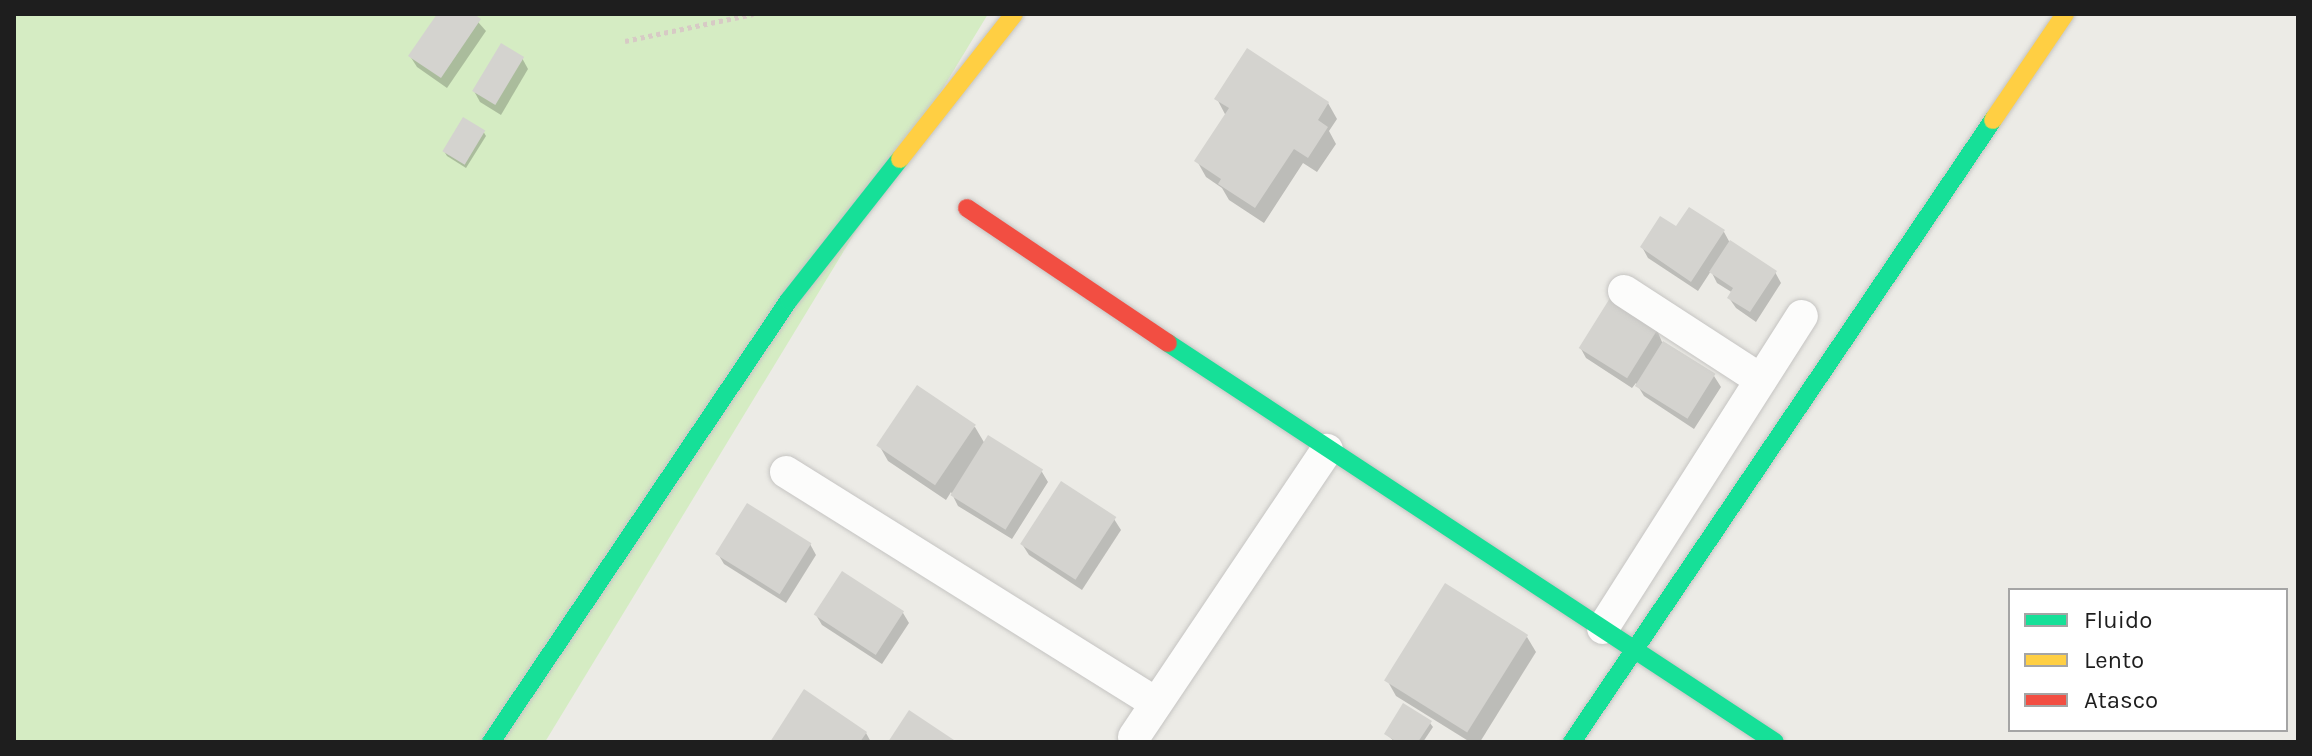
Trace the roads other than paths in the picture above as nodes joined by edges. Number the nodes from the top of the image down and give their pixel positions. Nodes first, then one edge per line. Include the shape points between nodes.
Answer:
1 (1014, 14) edge
2 (2065, 14) edge
3 (967, 208) dead end
4 (1624, 291) dead end
5 (1802, 316) dead end
6 (1761, 380) junction
7 (1327, 450) junction
8 (786, 472) dead end
9 (1603, 628) junction
10 (1634, 649) junction
11 (1156, 703) junction
12 (1134, 737) dead end
13 (491, 742) edge
14 (1572, 742) edge
15 (1775, 742) edge

1 - 13 street via 789,300
2 - 10 street
3 - 7 street
4 - 6 street
5 - 6 street
6 - 9 street
7 - 9 street
7 - 11 street
8 - 11 street
9 - 10 street
10 - 14 street
10 - 15 street
11 - 12 street

